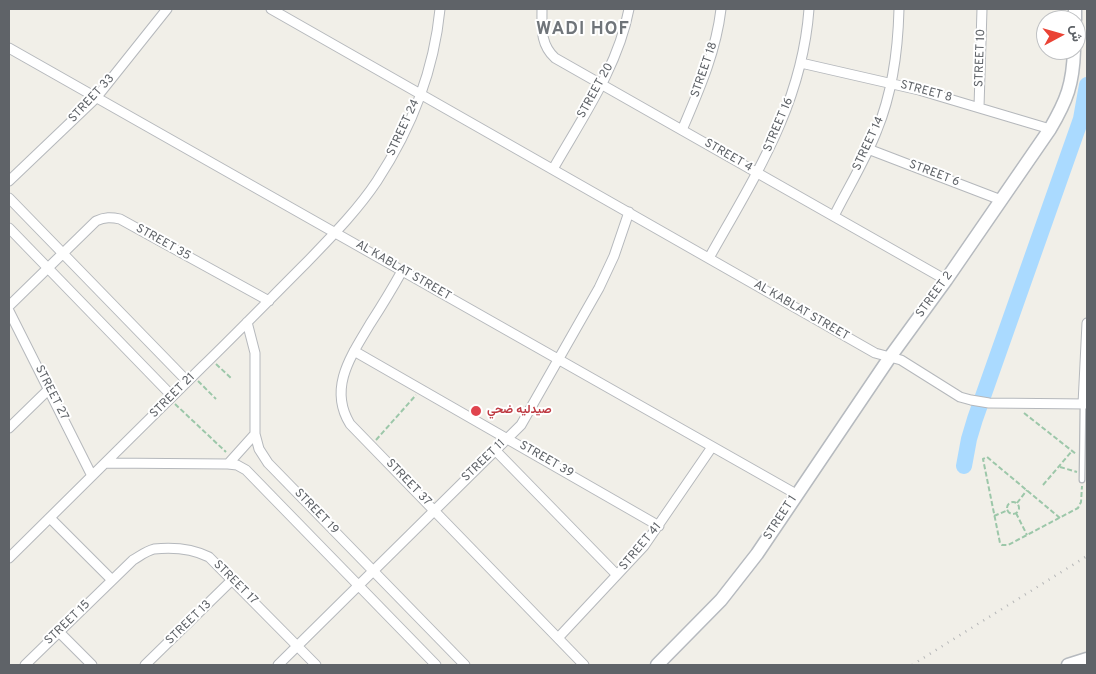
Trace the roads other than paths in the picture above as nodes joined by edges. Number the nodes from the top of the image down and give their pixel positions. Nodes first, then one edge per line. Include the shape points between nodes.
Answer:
1 (167, 9) edge
2 (271, 9) edge
3 (440, 9) edge
4 (542, 9) edge
5 (629, 9) edge
6 (721, 9) edge
7 (809, 9) edge
8 (899, 9) edge
9 (982, 9) edge
10 (9, 48) edge
11 (1073, 60) edge
12 (801, 63) junction
13 (891, 83) junction
14 (601, 84) junction
15 (421, 94) junction
16 (96, 98) junction
17 (979, 107) junction
18 (1050, 129) junction
19 (682, 130) junction
20 (868, 149) junction
21 (553, 169) junction
22 (757, 173) junction
23 (9, 181) edge
24 (9, 198) edge
25 (1001, 200) junction
26 (629, 212) junction
27 (834, 216) junction
28 (9, 228) edge
29 (336, 232) junction
30 (63, 253) junction
31 (709, 258) junction
32 (48, 268) junction
33 (402, 271) junction
34 (946, 280) junction
35 (269, 301) junction
36 (9, 306) edge
37 (9, 311) edge
38 (247, 322) junction
39 (1087, 323) edge
40 (354, 351) junction
41 (890, 357) junction
42 (558, 360) junction
43 (190, 379) junction
44 (48, 389) junction
45 (171, 397) junction
46 (1085, 404) edge
47 (9, 428) edge
48 (255, 434) junction
49 (507, 438) junction
50 (712, 447) junction
51 (495, 450) junction
52 (230, 461) junction
53 (106, 462) junction
54 (92, 476) junction
55 (1082, 480) road end
56 (796, 494) junction
57 (433, 510) junction
58 (50, 518) junction
59 (659, 526) junction
60 (9, 558) edge
61 (373, 570) junction
62 (617, 575) junction
63 (112, 580) junction
64 (232, 580) junction
65 (358, 585) junction
66 (59, 632) junction
67 (558, 638) junction
68 (298, 646) junction
69 (1087, 659) edge
70 (25, 665) edge
71 (92, 665) edge
72 (145, 665) edge
73 (278, 665) edge
74 (316, 665) edge
75 (436, 665) edge
76 (465, 665) edge
77 (584, 665) edge
78 (657, 665) edge
79 (1068, 665) edge

1 - 16 street, STREET 33
2 - 15 street, AL KABLAT STREET
3 - 15 street, STREET 24 via 435,44
4 - 14 street, STREET 4 via 542,34 550,53
5 - 14 street, STREET 20 via 618,49
6 - 19 street, STREET 18 via 708,68
7 - 12 street, STREET 16
8 - 13 street, STREET 14
9 - 17 street, STREET 10
10 - 16 street, AL KABLAT STREET
11 - 18 street, STREET 2 via 1065,104
12 - 13 street, STREET 8
12 - 22 street, STREET 16 via 780,128
13 - 17 street, STREET 8
13 - 20 street, STREET 14 via 883,114
14 - 19 street, STREET 4
14 - 21 street, STREET 20
15 - 21 street, AL KABLAT STREET
15 - 29 street, STREET 24 via 389,160 357,208
16 - 23 street, STREET 33
16 - 29 street, AL KABLAT STREET
17 - 18 street, STREET 8
18 - 25 street, STREET 2
19 - 22 street, STREET 4
20 - 25 street, STREET 6
20 - 27 street, STREET 14
21 - 26 street, AL KABLAT STREET
22 - 27 street, STREET 4
22 - 31 street, STREET 16
24 - 30 street
25 - 34 street, STREET 2
26 - 31 street, AL KABLAT STREET
26 - 42 street, STREET 11 via 599,288
27 - 34 street, STREET 4
28 - 32 street
29 - 33 street, AL KABLAT STREET
29 - 35 street, STREET 21
30 - 32 street, STREET 35
30 - 35 street, STREET 35 via 96,221 112,217
30 - 43 street
31 - 41 street, AL KABLAT STREET via 875,353
32 - 36 street, STREET 35
32 - 45 street
33 - 40 street, STREET 37
33 - 42 street, AL KABLAT STREET
34 - 41 street, STREET 2
35 - 38 street, STREET 21
37 - 44 street, STREET 27
38 - 43 street, STREET 21
38 - 48 street, STREET 19 via 255,353
39 - 46 street
40 - 49 street, STREET 39
40 - 57 street, STREET 37 via 341,385 342,406 350,424
41 - 46 street via 906,363 960,397 972,400
41 - 56 street, STREET 1
42 - 49 street, STREET 11 via 521,424
42 - 50 street, AL KABLAT STREET
43 - 45 street, STREET 21
44 - 47 street
44 - 54 street, STREET 27
45 - 53 street, STREET 21
46 - 55 lane
48 - 52 street
48 - 61 street, STREET 19 via 268,463
49 - 51 street, STREET 11
49 - 59 street, STREET 39
50 - 56 street, AL KABLAT STREET
50 - 59 street, STREET 41
51 - 57 street, STREET 11
51 - 62 street, STREET 39
52 - 53 street, STREET 19
52 - 65 street, STREET 19 via 246,470
53 - 54 street, STREET 21
54 - 58 street, STREET 21
56 - 78 street, STREET 1 via 740,578
57 - 61 street, STREET 11
57 - 67 street, STREET 37
58 - 60 street, STREET 21
58 - 63 street
59 - 62 street, STREET 41
61 - 65 street, STREET 11
61 - 76 street, STREET 19
62 - 67 street, STREET 41
63 - 64 street, STREET 17 via 143,554 153,549 173,549 200,553
63 - 66 street, STREET 15
64 - 68 street, STREET 17
64 - 72 street, STREET 13
65 - 68 street, STREET 11
65 - 75 street, STREET 19
66 - 70 street, STREET 15
66 - 71 street
67 - 77 street, STREET 37
68 - 73 street, STREET 11
68 - 74 street, STREET 17
69 - 79 street

